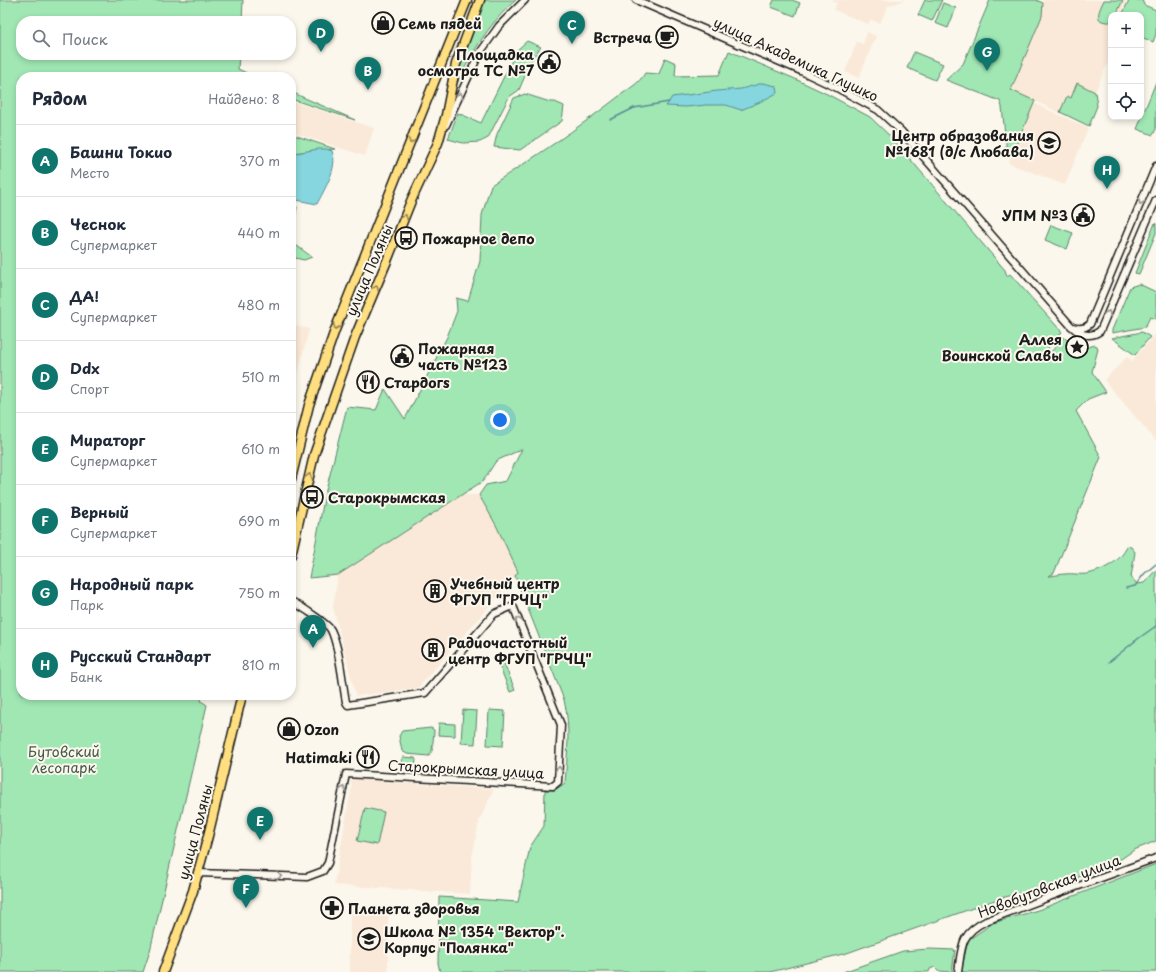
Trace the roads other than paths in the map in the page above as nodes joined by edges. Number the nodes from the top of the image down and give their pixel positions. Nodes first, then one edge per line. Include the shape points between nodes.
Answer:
1 (467, 0) edge
2 (480, 0) edge
3 (525, 0) edge
4 (636, 0) edge
5 (438, 143) junction
6 (1156, 166) edge
7 (1156, 200) edge
8 (1095, 313) junction
9 (1071, 326) junction
10 (1097, 333) junction
11 (296, 458) edge
12 (296, 533) edge
13 (296, 604) edge
14 (241, 700) edge
15 (1156, 858) edge
16 (198, 873) junction
17 (163, 972) edge
18 (958, 972) edge

1 -> 11 main road, улица Поляны via 335,330 309,405
2 - 5 main road, улица Поляны via 456,64
5 -> 3 street via 479,54 499,26
4 - 9 street, улица Академика Глушко via 801,71 878,110 906,137
12 -> 5 main road, улица Поляны via 314,455 348,357 411,201
6 -> 8 street
10 -> 7 street
8 - 9 street via 1087,327 1078,329
8 - 10 street
9 - 10 street via 1082,335
16 -> 13 street, Старокрымская улица via 307,877 324,871 328,863 346,774 553,786 558,782 561,725 513,606 494,614 425,693 348,704 330,629
14 - 16 main road, улица Поляны
15 - 18 street, Новобутовская улица via 974,926 964,938
16 - 17 main road, улица Поляны

